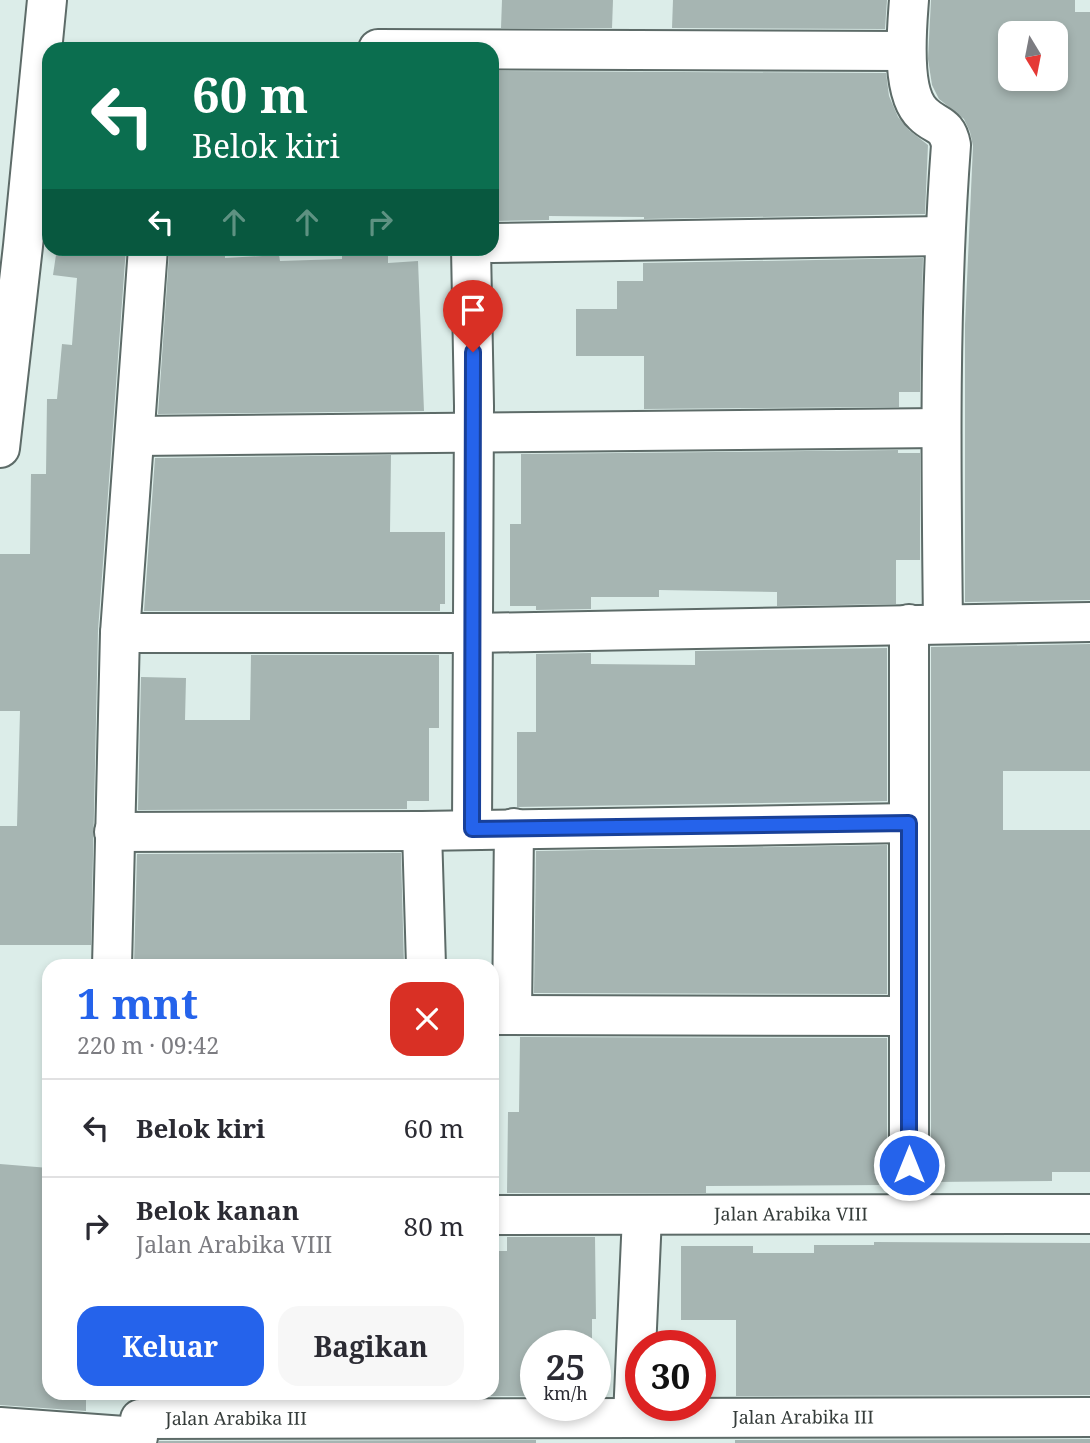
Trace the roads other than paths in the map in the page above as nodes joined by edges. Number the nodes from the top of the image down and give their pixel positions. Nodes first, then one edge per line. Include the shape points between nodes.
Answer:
1 (47, 0) edge
2 (909, 0) edge
3 (43, 42) edge
4 (499, 48) edge
5 (42, 51) edge
6 (905, 51) junction
7 (944, 236) junction
8 (499, 243) edge
9 (147, 256) edge
10 (471, 256) edge
11 (941, 428) junction
12 (474, 433) junction
13 (136, 436) junction
14 (0, 448) edge
15 (1090, 622) edge
16 (926, 624) junction
17 (120, 633) junction
18 (473, 633) junction
19 (909, 823) junction
20 (514, 828) junction
21 (472, 829) junction
22 (422, 831) junction
23 (114, 832) junction
24 (112, 959) edge
25 (426, 959) edge
26 (502, 1015) edge
27 (909, 1016) junction
28 (909, 1214) junction
29 (1090, 1214) edge
30 (499, 1215) edge
31 (642, 1216) junction
32 (1090, 1417) edge
33 (139, 1423) edge
34 (620, 1426) edge
35 (0, 1427) edge
36 (689, 1430) edge

1 - 3 street
2 - 6 street
4 - 6 street
5 - 14 street
6 - 7 street via 916,103 923,115 950,137
7 - 8 street
7 - 11 street
9 - 13 street
10 - 12 street
11 - 12 street
11 - 16 street
12 - 13 street
12 - 18 street
13 - 17 street
15 - 16 street
16 - 18 street
16 - 19 street
17 - 18 street
17 - 23 street
18 - 21 street
19 - 20 street
19 - 27 street
20 - 21 street
20 - 26 street
21 - 22 street
22 - 23 street
22 - 25 street
23 - 24 street
26 - 27 street
27 - 28 street
28 - 29 street, Jalan Arabika VIII
28 - 31 street, Jalan Arabika VIII
30 - 31 street, Jalan Arabika VIII
31 - 34 street
32 - 36 street, Jalan Arabika III
33 - 34 street, Jalan Arabika III
33 - 35 street, Jalan Arabika III
34 - 36 street, Jalan Arabika III

